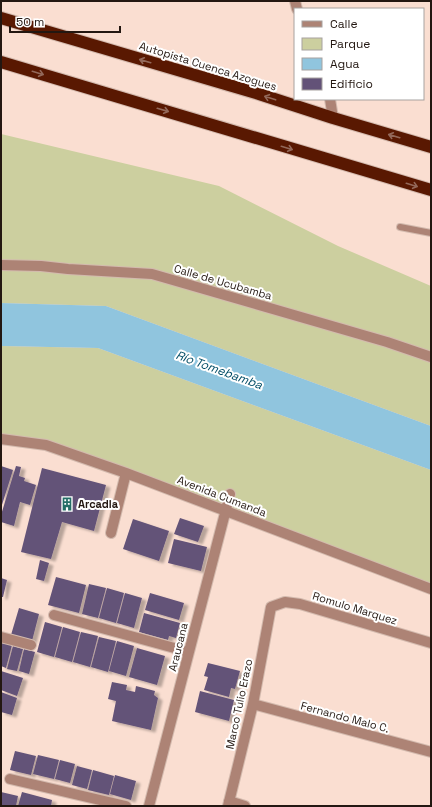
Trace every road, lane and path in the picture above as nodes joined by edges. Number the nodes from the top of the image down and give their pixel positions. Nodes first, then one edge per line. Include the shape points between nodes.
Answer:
1 (1, 18) edge
2 (1, 62) edge
3 (330, 100) edge
4 (333, 118) junction
5 (431, 147) edge
6 (431, 190) edge
7 (400, 227) dead end
8 (431, 233) edge
9 (1, 265) edge
10 (431, 357) edge
11 (1, 439) edge
12 (126, 473) junction
13 (230, 494) dead end
14 (226, 510) junction
15 (111, 533) dead end
16 (431, 589) edge
17 (271, 607) joint
18 (54, 615) dead end
19 (1, 637) edge
20 (431, 644) edge
21 (31, 645) dead end
22 (189, 652) junction
23 (253, 704) junction
24 (431, 752) edge
25 (10, 780) dead end
26 (229, 804) edge
27 (126, 806) edge
28 (149, 806) edge
29 (245, 806) edge

4 -> 1 highway, Autopista Cuenca Azogues
2 -> 6 highway
3 - 4 street
5 -> 4 highway, Autopista Cuenca Azogues
7 - 8 lane
9 - 10 street, Calle de Ucubamba via 152,274
11 - 12 street, Avenida Cumanda via 46,445
12 - 14 street, Avenida Cumanda
12 - 15 street
13 - 14 street, Araucana
14 - 16 street, Avenida Cumanda
14 - 22 street, Araucana
17 - 20 street, Romulo Marquez via 285,602 300,604
17 - 23 street, Marco Tulio Erazo
18 - 22 street
19 - 21 street
22 - 28 street, Araucana
23 - 24 street, Fernando Malo C.
23 - 26 street, Marco Tulio Erazo
25 - 27 street
26 - 29 street

